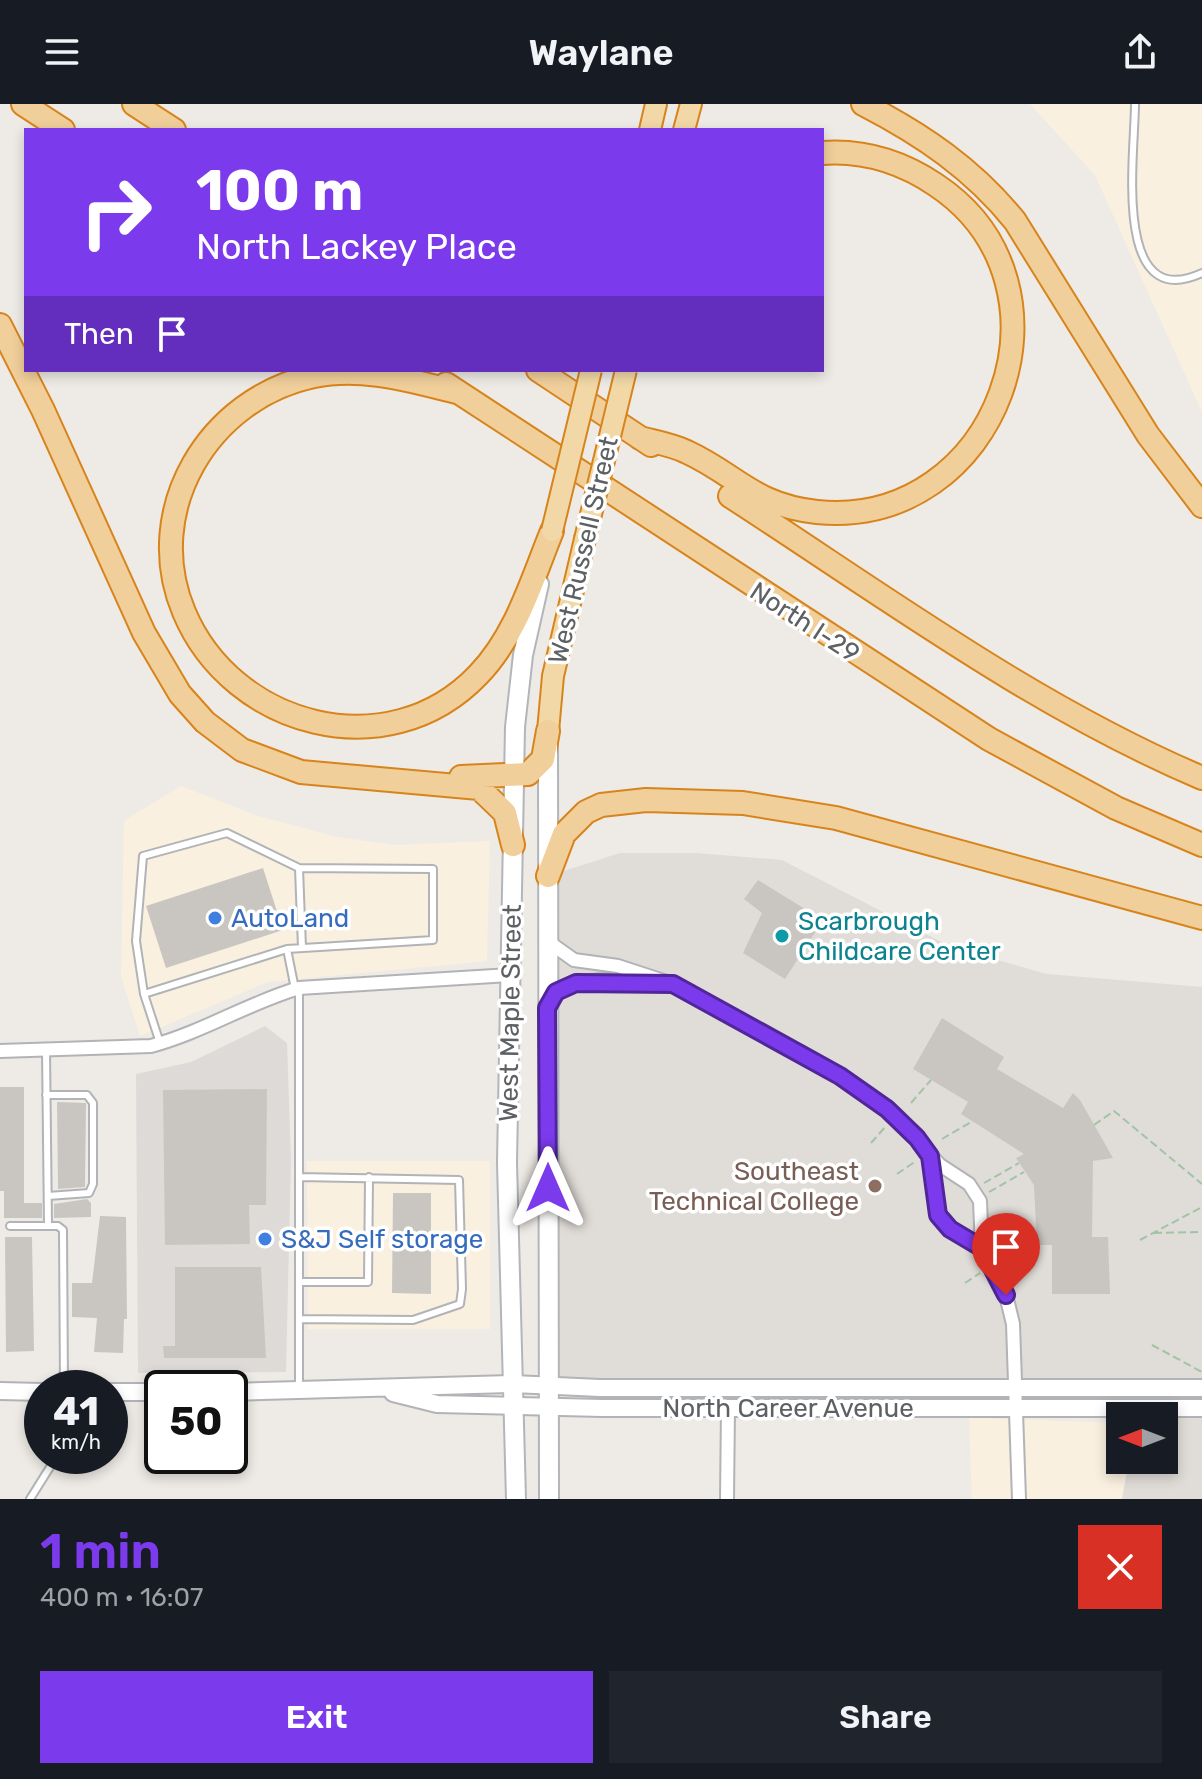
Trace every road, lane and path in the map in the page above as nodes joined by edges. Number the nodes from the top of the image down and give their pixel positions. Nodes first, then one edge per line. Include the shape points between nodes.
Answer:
1 (23, 104) edge
2 (134, 104) edge
3 (656, 104) edge
4 (691, 104) edge
5 (851, 104) edge
6 (863, 104) edge
7 (1135, 104) edge
8 (895, 121) junction
9 (60, 128) edge
10 (171, 128) edge
11 (650, 128) edge
12 (685, 128) edge
13 (824, 153) edge
14 (1202, 273) edge
15 (0, 325) edge
16 (428, 372) edge
17 (541, 372) edge
18 (591, 372) edge
19 (626, 372) edge
20 (457, 392) junction
21 (640, 438) junction
22 (1202, 506) edge
23 (552, 531) junction
24 (548, 731) junction
25 (348, 777) junction
26 (514, 777) junction
27 (1202, 778) edge
28 (513, 845) junction
29 (1202, 845) edge
30 (299, 868) junction
31 (548, 876) junction
32 (1202, 918) edge
33 (547, 933) junction
34 (302, 948) junction
35 (287, 949) junction
36 (511, 975) junction
37 (673, 984) junction
38 (297, 988) junction
39 (144, 994) junction
40 (547, 1008) junction
41 (160, 1043) junction
42 (46, 1050) junction
43 (0, 1051) edge
44 (931, 1080) dead end
45 (46, 1095) junction
46 (911, 1103) dead end
47 (973, 1121) dead end
48 (889, 1124) dead end
49 (1094, 1125) dead end
50 (942, 1139) dead end
51 (871, 1143) dead end
52 (924, 1157) junction
53 (1019, 1163) dead end
54 (1024, 1172) dead end
55 (897, 1174) dead end
56 (299, 1177) junction
57 (369, 1177) junction
58 (1202, 1184) edge
59 (979, 1185) dead end
60 (985, 1194) dead end
61 (48, 1196) junction
62 (1202, 1207) edge
63 (10, 1226) dead end
64 (48, 1226) junction
65 (1037, 1231) dead end
66 (1202, 1232) edge
67 (1153, 1233) junction
68 (1140, 1240) dead end
69 (982, 1248) junction
70 (1009, 1254) dead end
71 (983, 1271) dead end
72 (299, 1282) junction
73 (965, 1283) dead end
74 (299, 1319) junction
75 (1152, 1345) dead end
76 (64, 1370) edge
77 (1202, 1372) edge
78 (513, 1384) junction
79 (547, 1385) junction
80 (1015, 1388) junction
81 (1202, 1388) edge
82 (376, 1389) junction
83 (0, 1391) edge
84 (24, 1392) edge
85 (248, 1392) edge
86 (299, 1392) junction
87 (514, 1406) junction
88 (546, 1406) junction
89 (728, 1408) junction
90 (1015, 1408) junction
91 (1202, 1408) edge
92 (46, 1474) edge
93 (30, 1499) edge
94 (516, 1499) edge
95 (549, 1499) edge
96 (727, 1499) edge
97 (1019, 1499) edge

1 - 9 highway
2 - 10 highway
3 - 11 highway
4 - 12 highway
5 - 8 highway
6 - 8 highway
7 - 14 lane via 1135,237 1142,263 1157,277 1168,279
8 - 22 highway via 966,168 1015,221 1148,435
13 - 21 highway via 877,157 924,176 964,208 992,247 1008,289 1013,337 1006,382 985,428 962,458 931,484 891,504 844,513 801,510 756,497 687,452
15 - 25 highway via 144,633 180,694 205,722 258,758 301,772
16 - 20 highway, North I-29
17 - 21 highway
18 - 23 highway, West Russell Street, bridge
19 - 24 highway, West Russell Street, bridge via 553,676
20 - 23 highway via 367,374 333,374 297,381 229,416 186,476 172,539 171,562 182,609 205,652 248,693 302,720 374,726 420,715 460,691 493,658 517,618
20 - 29 highway, North I-29 via 989,739 1116,808
21 - 27 highway via 1001,673 1122,741
23 - 26 main road, West Maple Street via 523,655
24 - 26 highway via 543,759 528,774
24 - 31 main road, West Maple Street
25 - 26 highway
25 - 28 highway via 479,788 505,813
26 - 28 main road, West Maple Street
28 - 36 main road, West Maple Street
30 - 34 lane
30 - 34 lane via 433,869 433,940
30 - 39 lane via 227,833 143,856 136,941
31 - 32 highway via 564,834 601,805 646,800 743,803 836,818
31 - 33 main road, West Maple Street
33 - 37 street via 553,945 574,960 618,966
33 - 40 main road, West Maple Street
34 - 35 lane
35 - 38 lane
35 - 39 lane
36 - 38 street
36 - 78 main road, West Maple Street via 507,1163
37 - 40 street via 576,983 556,992
37 - 52 street via 869,1094 903,1124
38 - 41 street
38 - 56 lane
39 - 41 lane
40 - 79 main road, West Maple Street
41 - 42 street
42 - 43 street
42 - 45 lane
44 - 46 path
45 - 61 lane
45 - 61 lane via 87,1095 93,1103 89,1193
47 - 50 path
48 - 51 path
49 - 58 path via 1114,1111
52 - 55 path
52 - 69 street via 938,1215
52 - 69 street via 976,1193 982,1210
53 - 59 path
54 - 60 path
56 - 57 lane
56 - 72 lane
57 - 72 lane via 368,1282
57 - 74 lane via 459,1180 462,1300 413,1320
61 - 64 lane
62 - 67 path
63 - 64 lane
64 - 76 lane via 63,1230
65 - 70 path
66 - 67 path
67 - 68 path
69 - 80 street via 1011,1310
71 - 73 path
72 - 74 lane
74 - 86 lane
75 - 77 path
78 - 79 street, North Career Avenue
78 - 82 street, North Career Avenue
78 - 87 main road, West Maple Street
79 - 80 street, North Career Avenue
79 - 88 main road, West Maple Street
80 - 81 street, North Career Avenue
80 - 90 street
82 - 86 street, North Career Avenue
82 - 87 street, North Career Avenue via 437,1404
83 - 84 street
85 - 86 street, North Career Avenue
87 - 88 street, North Career Avenue
87 - 94 main road, West Maple Street
88 - 89 street, North Career Avenue
88 - 95 main road, West Maple Street
89 - 90 street, North Career Avenue
89 - 96 street
90 - 91 street, North Career Avenue
90 - 97 street
92 - 93 lane

